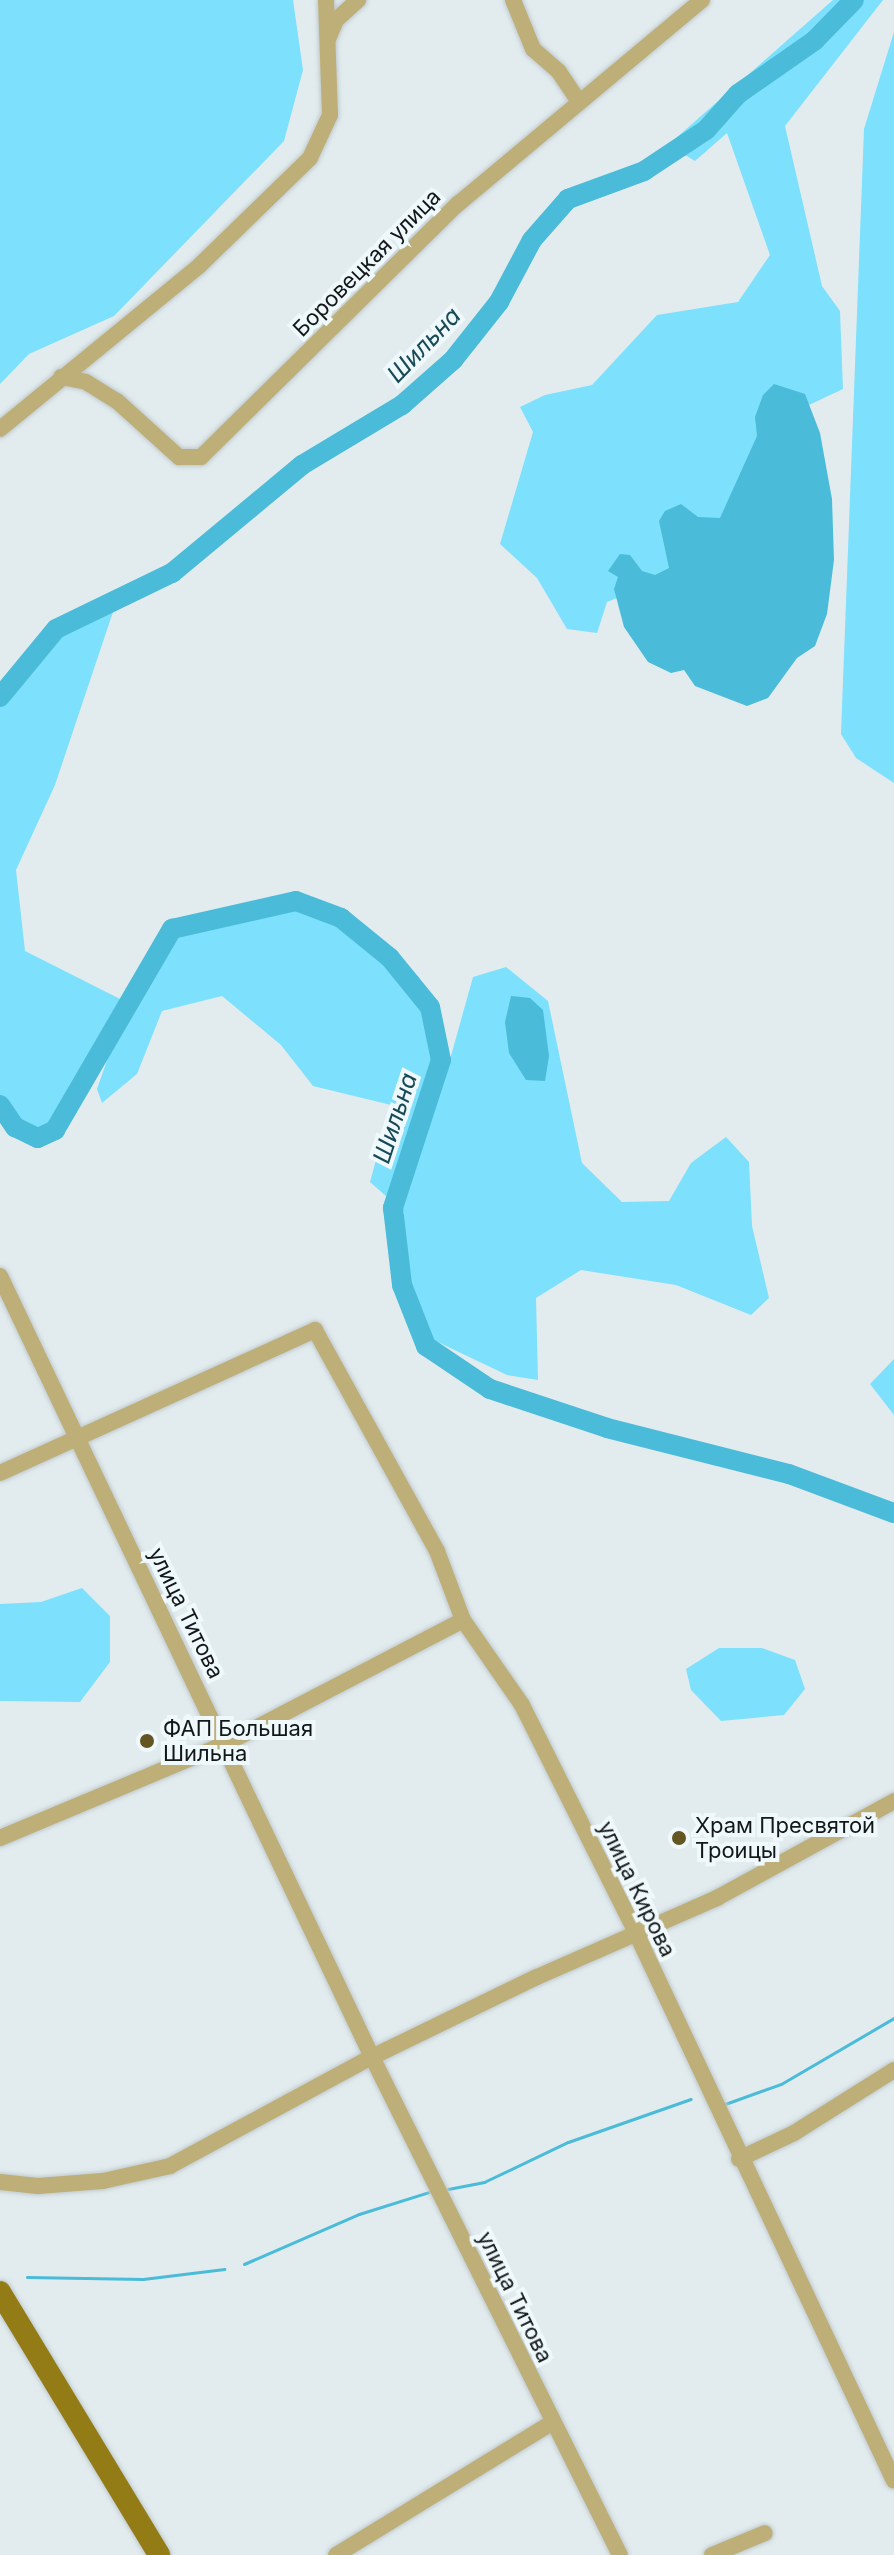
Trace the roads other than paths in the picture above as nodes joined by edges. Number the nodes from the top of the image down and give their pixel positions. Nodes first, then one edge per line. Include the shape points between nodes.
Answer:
1 (326, 0) edge
2 (358, 0) edge
3 (513, 0) edge
4 (702, 0) edge
5 (327, 40) junction
6 (578, 100) junction
7 (61, 377) junction
8 (0, 429) edge
9 (0, 1276) edge
10 (77, 1438) junction
11 (0, 1473) edge
12 (463, 1620) junction
13 (225, 1744) junction
14 (894, 1801) edge
15 (0, 1838) edge
16 (637, 1935) junction
17 (372, 2057) junction
18 (894, 2070) edge
19 (739, 2159) junction
20 (0, 2182) edge
21 (0, 2292) edge
22 (551, 2423) junction
23 (894, 2481) edge
24 (765, 2533) dead end
25 (159, 2555) edge
26 (336, 2555) edge
27 (620, 2555) edge
28 (712, 2555) edge

1 - 5 street
2 - 5 street via 336,20
3 - 6 street via 533,49 559,72
4 - 6 street, Боровецкая улица
5 - 7 street via 330,115 310,158 199,266
6 - 7 street, Боровецкая улица via 458,204 201,457 179,457 117,401 86,382
7 - 8 street
9 - 10 street, улица Титова
10 - 11 street
10 - 12 street, улица Кирова via 315,1330 437,1551
10 - 13 street, улица Титова
12 - 13 street
12 - 16 street, улица Кирова via 522,1705
13 - 15 street
13 - 17 street, улица Титова
14 - 16 street via 717,1898
16 - 17 street
16 - 19 street, улица Кирова
17 - 20 street via 170,2166 103,2181 38,2186
17 - 22 street, улица Титова
18 - 19 street via 794,2133
19 - 23 street, улица Кирова
21 - 25 main road
22 - 26 street
22 - 27 street, улица Титова
24 - 28 street

